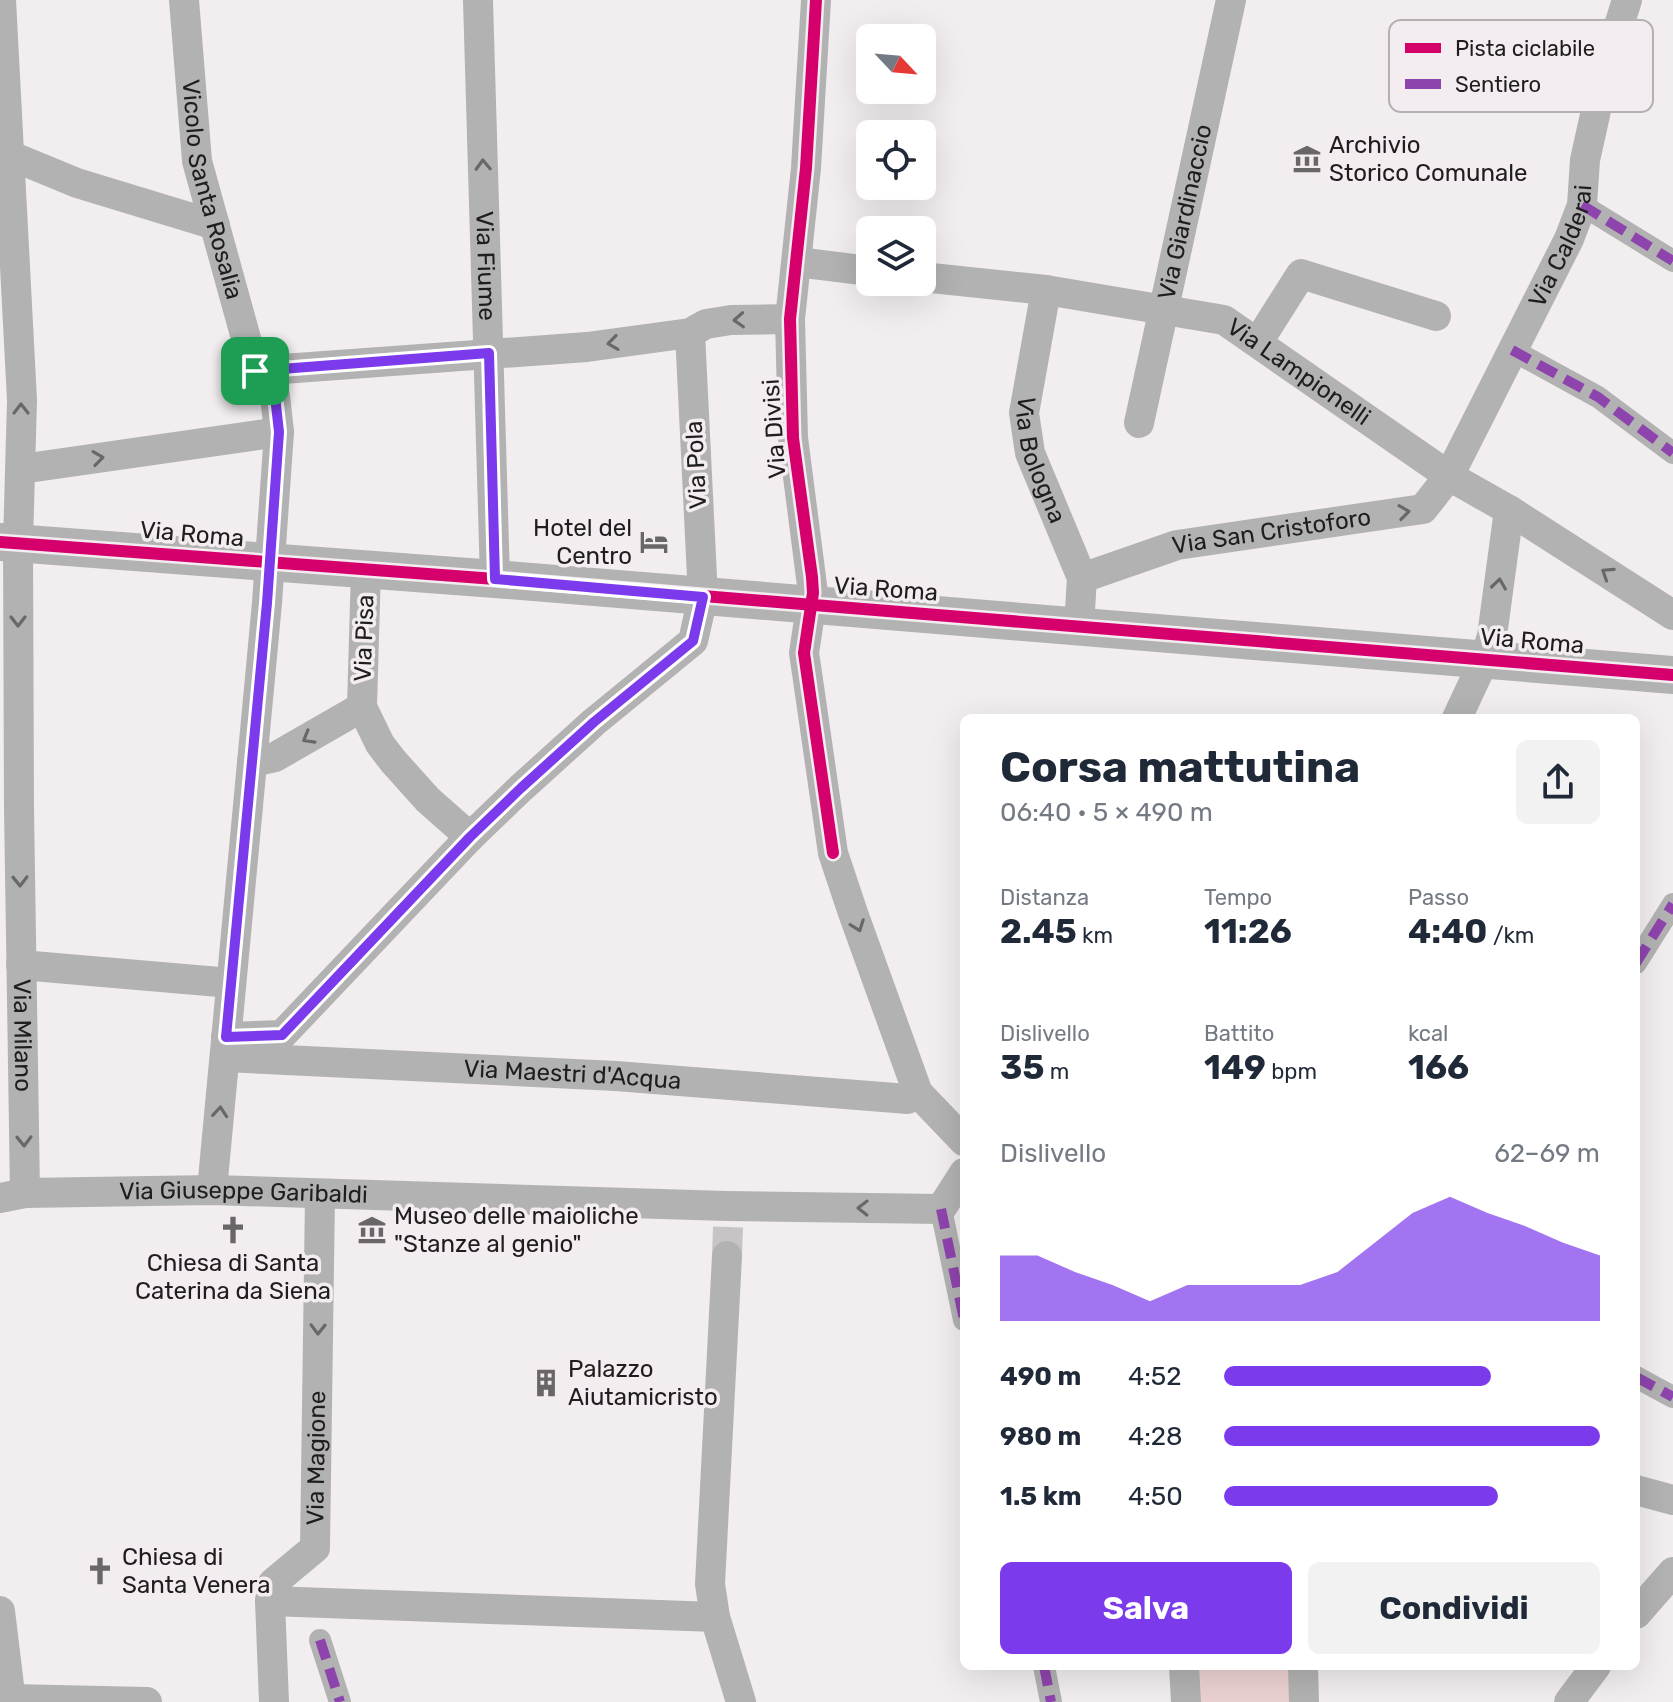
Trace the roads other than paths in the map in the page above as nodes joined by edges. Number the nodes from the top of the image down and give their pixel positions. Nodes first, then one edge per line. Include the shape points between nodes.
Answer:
1 (1, 0) edge
2 (184, 0) edge
3 (478, 0) edge
4 (816, 0) edge
5 (1231, 0) edge
6 (1627, 0) edge
7 (1621, 20) edge
8 (1596, 112) edge
9 (9, 155) junction
10 (1582, 205) junction
11 (215, 225) junction
12 (1673, 261) edge
13 (797, 262) junction
14 (856, 269) edge
15 (936, 278) edge
16 (1046, 290) junction
17 (1164, 308) junction
18 (1436, 316) dead end
19 (8, 317) edge
20 (790, 319) junction
21 (690, 333) junction
22 (1258, 342) junction
23 (1512, 350) junction
24 (489, 353) junction
25 (255, 371) junction
26 (1139, 423) dead end
27 (279, 432) junction
28 (1673, 453) edge
29 (21, 469) junction
30 (1449, 476) junction
31 (1509, 510) junction
32 (9, 542) edge
33 (270, 562) junction
34 (366, 568) junction
35 (1082, 578) junction
36 (495, 579) junction
37 (703, 597) junction
38 (809, 606) junction
39 (1673, 615) edge
40 (1079, 626) junction
41 (1485, 658) junction
42 (1673, 675) edge
43 (362, 707) junction
44 (1459, 714) edge
45 (252, 762) junction
46 (10, 810) edge
47 (470, 837) junction
48 (1673, 904) edge
49 (1640, 957) edge
50 (21, 965) junction
51 (231, 983) junction
52 (226, 1047) junction
53 (918, 1093) junction
54 (960, 1137) edge
55 (960, 1179) edge
56 (212, 1190) junction
57 (320, 1195) junction
58 (13, 1196) edge
59 (941, 1209) junction
60 (727, 1230) junction
61 (960, 1301) edge
62 (1640, 1379) edge
63 (1673, 1397) edge
64 (1640, 1491) edge
65 (1673, 1500) edge
66 (1673, 1572) edge
67 (270, 1601) junction
68 (1640, 1609) edge
69 (0, 1611) edge
70 (715, 1617) junction
71 (320, 1640) dead end
72 (1045, 1670) edge
73 (1184, 1670) edge
74 (1303, 1670) edge
75 (1593, 1670) edge
76 (11, 1700) edge
77 (147, 1702) edge
78 (274, 1702) edge
79 (340, 1702) edge
80 (741, 1702) edge
81 (1051, 1702) edge
82 (1186, 1702) edge
83 (1304, 1702) edge
84 (1569, 1702) edge

1 - 9 street, Via Milano
2 - 11 street, Vicolo Santa Rosalia via 197,161
24 -> 3 street, Via Fiume
4 - 13 street, Via Divisi
5 - 17 street, Via Giardinaccio
6 - 7 street, Via Calderai
8 - 10 street, Via Calderai
9 - 11 street via 77,183
9 - 19 street, Via Milano
10 - 12 street
10 - 23 street, Via Calderai
11 - 25 street, Vicolo Santa Rosalia
13 - 14 street
13 - 20 street, Via Divisi
15 - 16 street, Via Lampionelli
16 - 17 street, Via Lampionelli
16 - 35 street, Via Bologna via 1024,413 1030,453
17 - 22 street, Via Lampionelli via 1224,320
17 - 26 street, Via Giardinaccio
18 - 22 street via 1301,274
29 -> 19 street, Via Milano via 22,400
20 -> 21 street via 731,320
20 - 38 street, Via Divisi via 793,438 812,577
21 -> 24 street
21 - 37 street, Via Pola
22 - 30 street, Via Lampionelli
23 - 28 street via 1598,397
23 - 30 street, Via Calderai
24 - 25 street
24 - 36 street, Via Fiume
25 - 27 street, Vicolo Santa Rosalia via 275,396
29 -> 27 street
27 - 33 street, Vicolo Santa Rosalia
29 - 32 street, Via Milano
30 - 31 street, Via Lampionelli
35 -> 30 street, Via San Cristoforo via 1177,545 1423,509
39 -> 31 street, Via Lampionelli
41 -> 31 street
32 - 33 street, Via Roma
32 -> 46 street, Via Milano
33 - 34 street, Via Roma
33 - 45 street, Vicolo Santa Rosalia
34 - 36 street, Via Roma
34 - 43 street, Via Pisa
35 - 40 street, Via Bologna
36 - 37 street, Via Roma
37 - 38 street, Via Roma
37 - 47 street, Via Pola via 693,641 594,722
38 - 40 street, Via Roma
38 -> 53 street, Via Divisi via 804,653 833,853
40 - 41 street, Via Roma
41 - 42 street, Via Roma
41 - 44 street
43 -> 45 street via 275,757
43 - 47 street via 393,761
45 - 51 street, Vicolo Santa Rosalia
46 -> 50 street, Via Milano
47 - 52 street, Via Pola via 282,1035
48 - 49 street
50 - 51 street
50 -> 58 street, Via Milano
51 - 52 street, Vicolo Santa Rosalia
52 - 53 street, Via Maestri d'Acqua via 908,1099
56 -> 52 street, Vicolo Santa Rosalia
53 - 54 street, Via Divisi
55 - 59 street
56 - 57 street, Via Giuseppe Garibaldi
56 - 58 street, Via Giuseppe Garibaldi
57 - 60 street, Via Giuseppe Garibaldi
57 -> 67 street, Via Magione via 315,1548 273,1583
59 -> 60 street, Via Giuseppe Garibaldi
59 - 61 street
60 - 70 street via 710,1584
62 - 63 street
64 - 65 street
66 - 68 street
67 - 70 street
67 - 78 street
69 - 76 street
70 - 80 street
71 - 79 street
72 - 81 street
73 - 82 street
74 - 83 street
75 - 84 street
76 - 77 street

